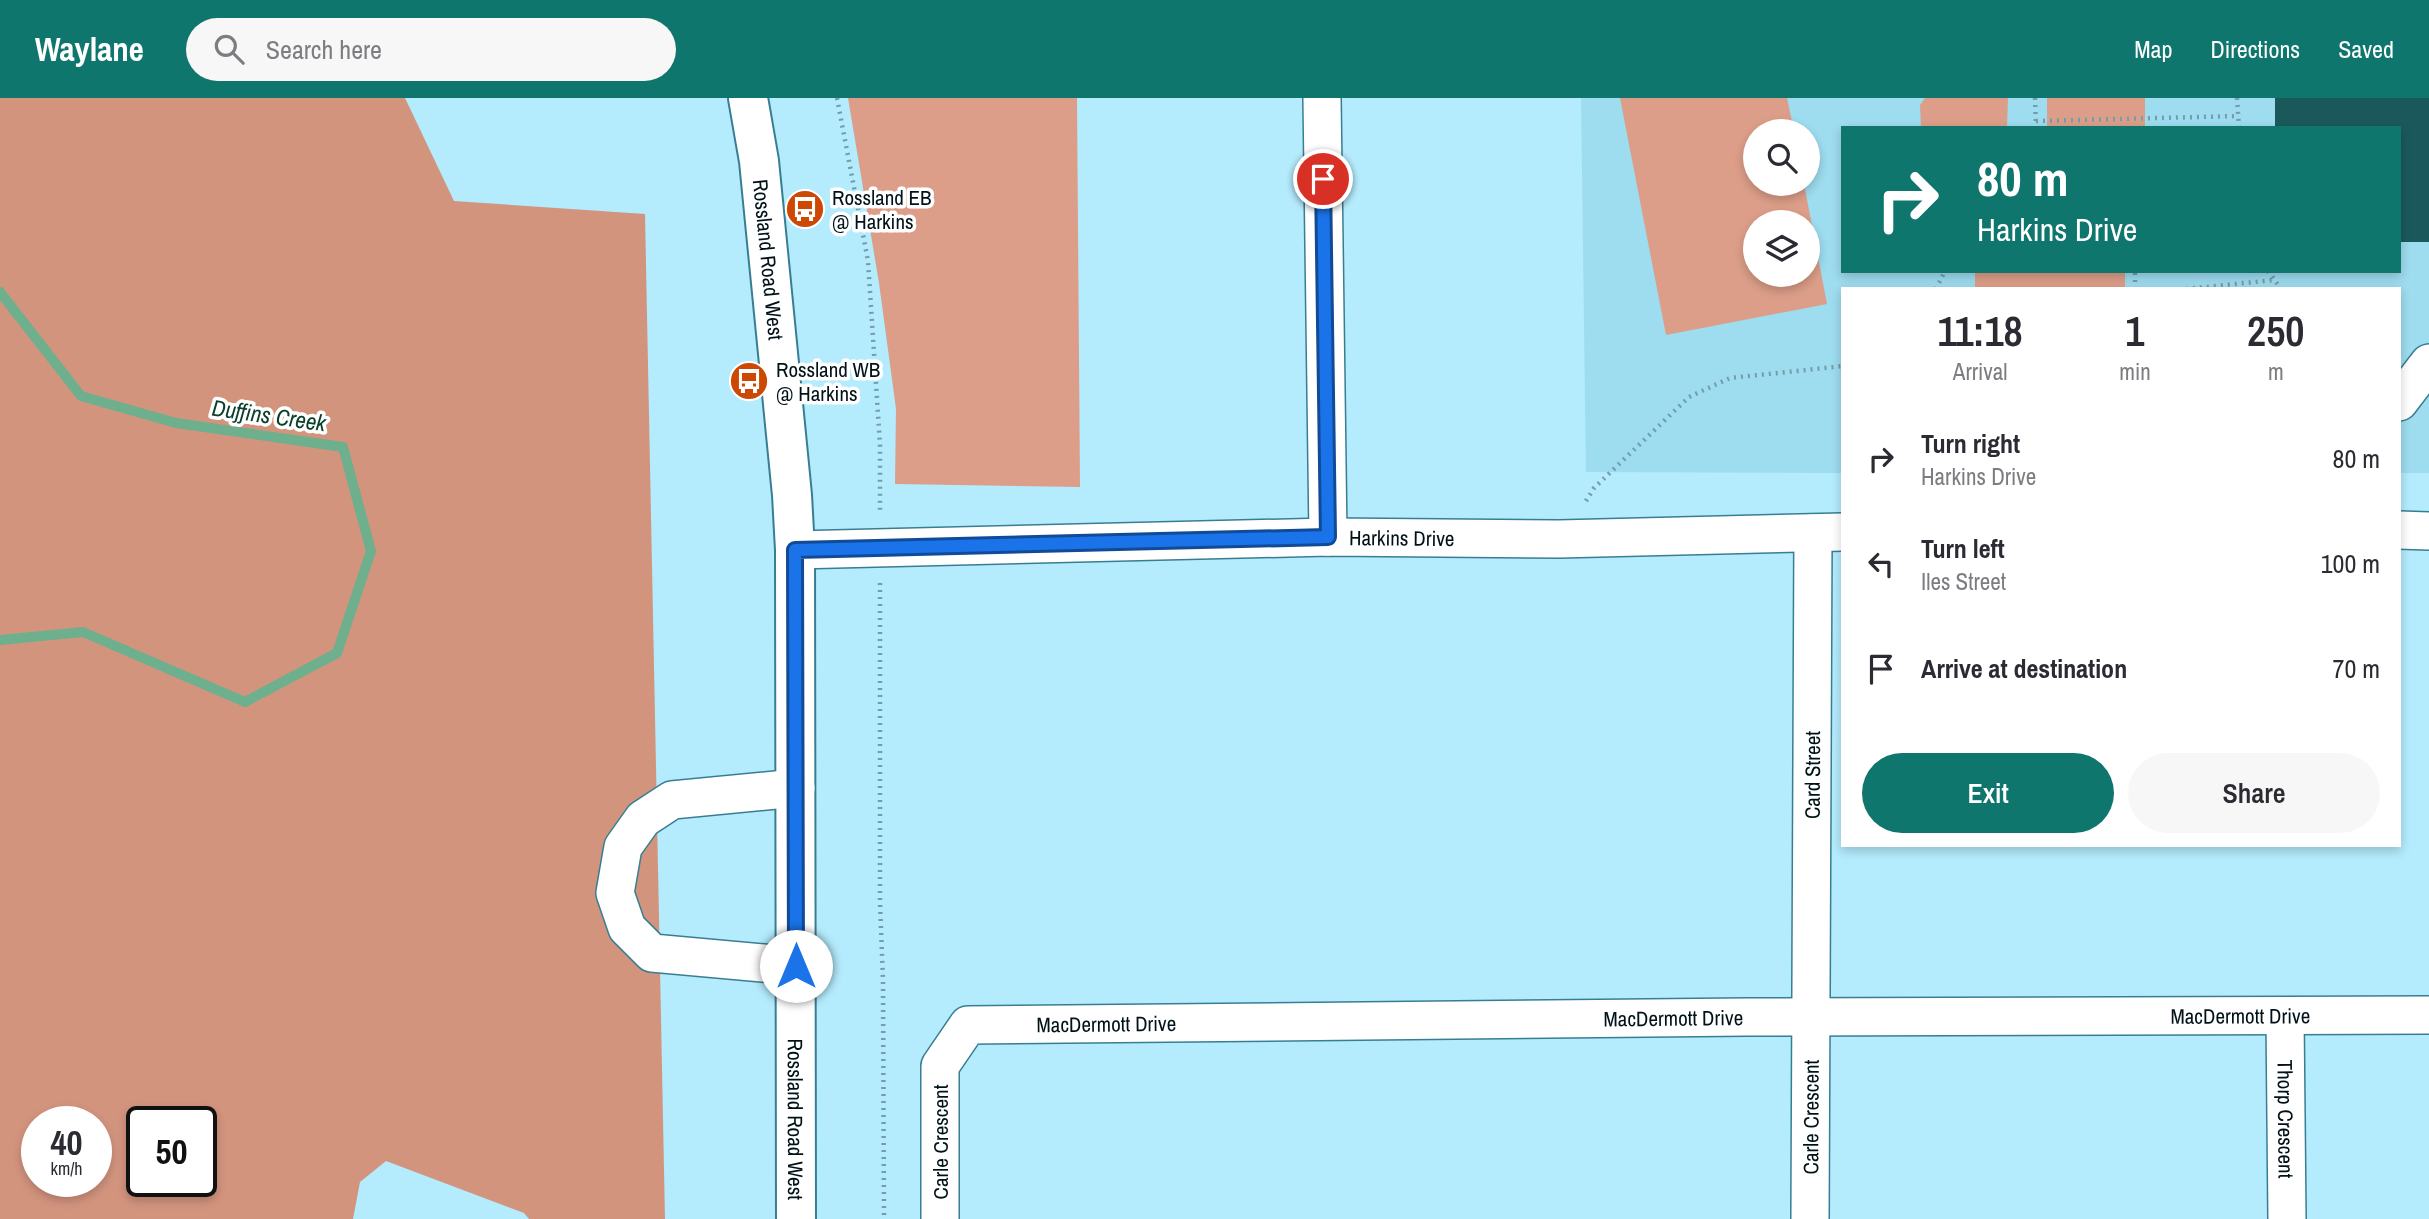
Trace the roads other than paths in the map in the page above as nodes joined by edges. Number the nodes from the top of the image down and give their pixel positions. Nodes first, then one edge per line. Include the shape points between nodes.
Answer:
1 (748, 98) edge
2 (1322, 98) edge
3 (2429, 363) edge
4 (2401, 399) edge
5 (2401, 402) edge
6 (2429, 402) edge
7 (2401, 530) edge
8 (2429, 531) edge
9 (1828, 532) edge
10 (1328, 537) junction
11 (795, 550) junction
12 (796, 788) junction
13 (796, 966) junction
14 (2429, 1016) edge
15 (1810, 1017) junction
16 (2285, 1017) junction
17 (940, 1066) joint
18 (796, 1219) edge
19 (940, 1219) edge
20 (1810, 1219) edge
21 (2287, 1219) edge

1 - 11 main road, Rossland Road West via 759,161
2 - 10 street
3 - 4 street
5 - 6 street
7 - 8 street
9 - 10 street, Harkins Drive via 1559,539
9 - 15 street, Card Street
10 - 11 street, Harkins Drive
11 - 12 main road, Rossland Road West
12 - 13 main road, Rossland Road West
12 - 13 street via 672,800 643,819 623,847 615,893 627,928 652,953
13 - 18 main road, Rossland Road West
14 - 16 street, MacDermott Drive
15 - 16 street, MacDermott Drive
15 - 17 street, MacDermott Drive via 968,1025
15 - 20 street, Carle Crescent
16 - 21 street, Thorp Crescent
17 - 19 street, Carle Crescent

